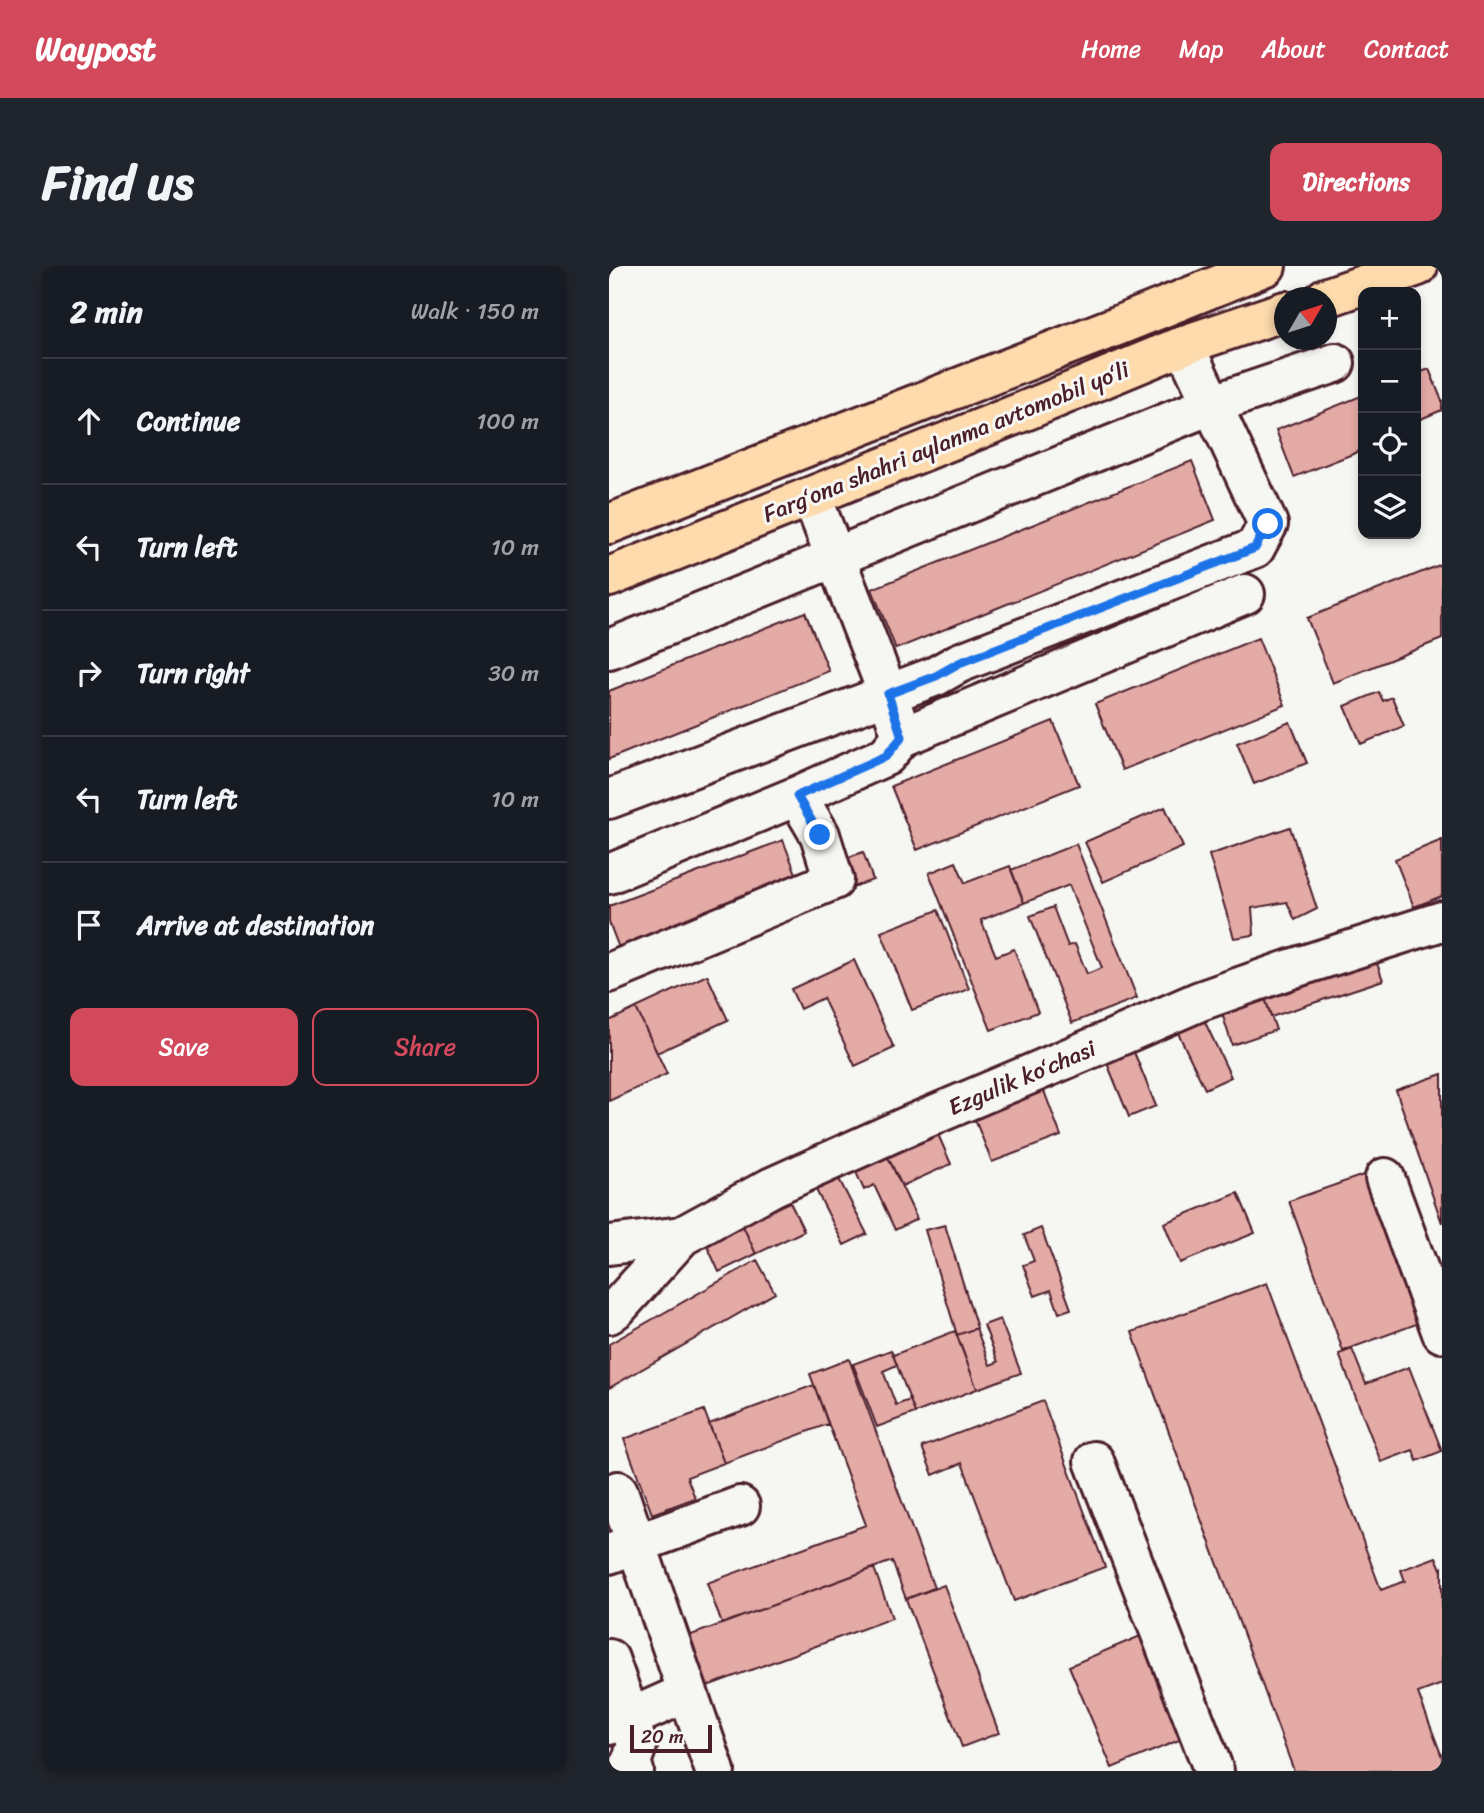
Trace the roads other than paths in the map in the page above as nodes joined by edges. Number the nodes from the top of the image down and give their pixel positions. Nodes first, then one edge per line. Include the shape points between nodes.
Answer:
1 (1266, 266) edge
2 (1418, 266) edge
3 (1337, 294) edge
4 (1274, 316) edge
5 (1184, 345) junction
6 (1335, 363) dead end
7 (1213, 404) junction
8 (812, 497) junction
9 (609, 524) edge
10 (836, 557) junction
11 (609, 577) edge
12 (1245, 594) dead end
13 (609, 649) edge
14 (888, 694) junction
15 (902, 737) junction
16 (797, 796) junction
17 (609, 799) edge
18 (609, 874) edge
19 (1442, 921) edge
20 (611, 965) edge
21 (1385, 1178) dead end
22 (682, 1236) junction
23 (609, 1245) edge
24 (609, 1314) edge
25 (1442, 1333) edge
26 (1094, 1461) dead end
27 (618, 1491) dead end
28 (740, 1506) dead end
29 (623, 1549) edge
30 (609, 1659) edge
31 (688, 1692) junction
32 (619, 1722) edge
33 (634, 1771) edge
34 (715, 1771) edge
35 (1214, 1771) edge

1 - 9 highway, Fargʻona shahri aylanma avtomobil yoʻli
2 - 3 highway
4 - 5 highway, Fargʻona shahri aylanma avtomobil yoʻli
5 - 7 street
5 - 8 highway, Fargʻona shahri aylanma avtomobil yoʻli
6 - 7 street
7 - 10 street
7 - 14 street via 1268,524 1255,548
8 - 10 street
8 - 11 highway, Fargʻona shahri aylanma avtomobil yoʻli
10 - 13 street
10 - 14 street
12 - 15 street
14 - 15 street
14 - 17 street
15 - 16 street via 886,756
16 - 18 street
16 - 20 street via 820,835 834,880
19 - 22 street, Ezgulik koʻchasi via 1200,1001 772,1187
21 - 25 street
22 - 23 street, Ezgulik koʻchasi
22 - 24 street
26 - 35 street
27 - 29 street
28 - 29 street
29 - 31 street
30 - 32 street
31 - 32 street
31 - 34 street
32 - 33 street via 637,1746 631,1762

